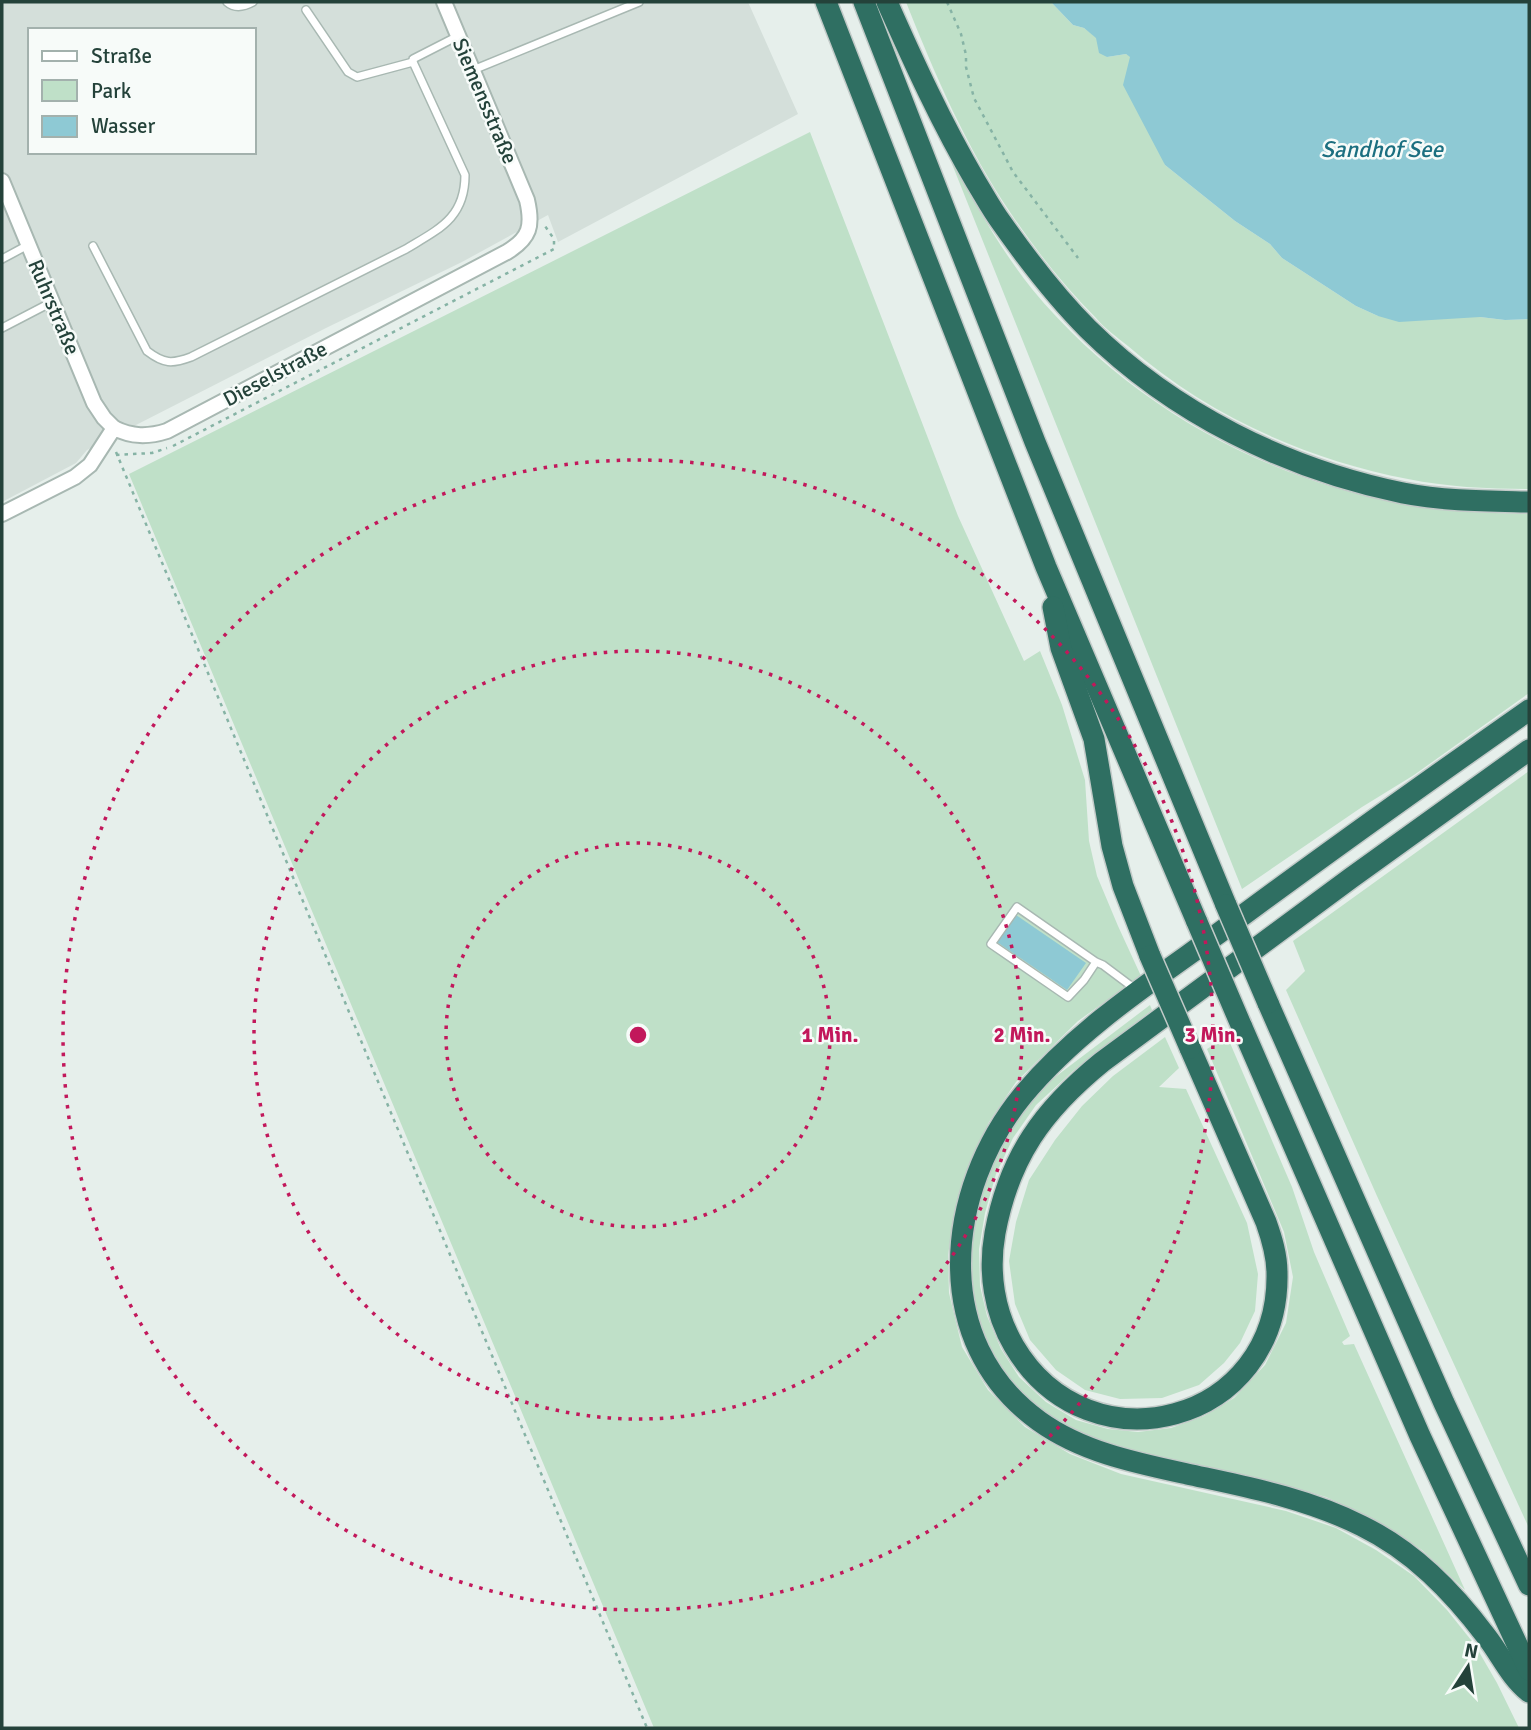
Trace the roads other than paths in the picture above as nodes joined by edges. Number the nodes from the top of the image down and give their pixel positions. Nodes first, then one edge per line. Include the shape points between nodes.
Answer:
1 (227, 2) edge
2 (253, 2) edge
3 (443, 2) edge
4 (639, 2) edge
5 (826, 2) edge
6 (864, 2) edge
7 (887, 2) edge
8 (306, 10) dead end
9 (458, 36) junction
10 (413, 62) junction
11 (472, 71) junction
12 (2, 181) edge
13 (527, 200) joint
14 (28, 245) junction
15 (93, 246) dead end
16 (2, 259) edge
17 (52, 302) junction
18 (2, 328) edge
19 (114, 428) junction
20 (1529, 502) edge
21 (2, 514) edge
22 (1046, 567) junction
23 (1529, 710) edge
24 (1529, 750) edge
25 (1096, 962) junction
26 (1139, 992) junction
27 (1529, 1585) edge
28 (1529, 1670) edge
29 (1529, 1692) edge

1 - 2 lane via 239,7
3 - 9 street, Siemensstraße
4 - 11 lane
5 - 22 highway
6 - 27 highway, bridge via 1035,442 1226,905 1444,1403
7 - 20 highway via 959,153 1000,221 1088,329 1142,376 1201,416 1263,448 1339,477 1405,493
8 - 10 lane via 348,72 357,77
9 - 10 lane
9 - 11 street, Siemensstraße
10 - 15 lane via 466,174 461,205 454,215 406,249 177,362 159,361 147,351
11 - 13 street, Siemensstraße
12 - 14 street, Ruhrstraße
13 - 19 street, Dieselstraße via 530,227 507,252 167,431 139,436
14 - 16 lane
14 - 17 street, Ruhrstraße
17 - 18 lane
17 - 19 street, Ruhrstraße via 94,403
19 - 21 street via 90,465 75,477
22 - 24 highway, bridge via 1061,648 1094,739 1123,886 1150,956 1190,1048 1266,1222 1278,1271 1268,1333 1245,1370 1226,1388 1186,1411 1162,1417 1117,1418 1096,1413 1075,1405 1035,1375 1006,1333 997,1308 992,1260 999,1214 1032,1135 1057,1103 1102,1062 1351,878
22 - 28 highway, bridge via 1420,1436
23 - 26 highway
25 - 25 lane via 1017,907 991,944 1068,997
25 - 26 lane
26 - 29 highway via 1043,1073 1006,1118 981,1166 966,1212 961,1290 966,1318 988,1367 1019,1405 1041,1423 1090,1448 1296,1499 1366,1527 1445,1586

